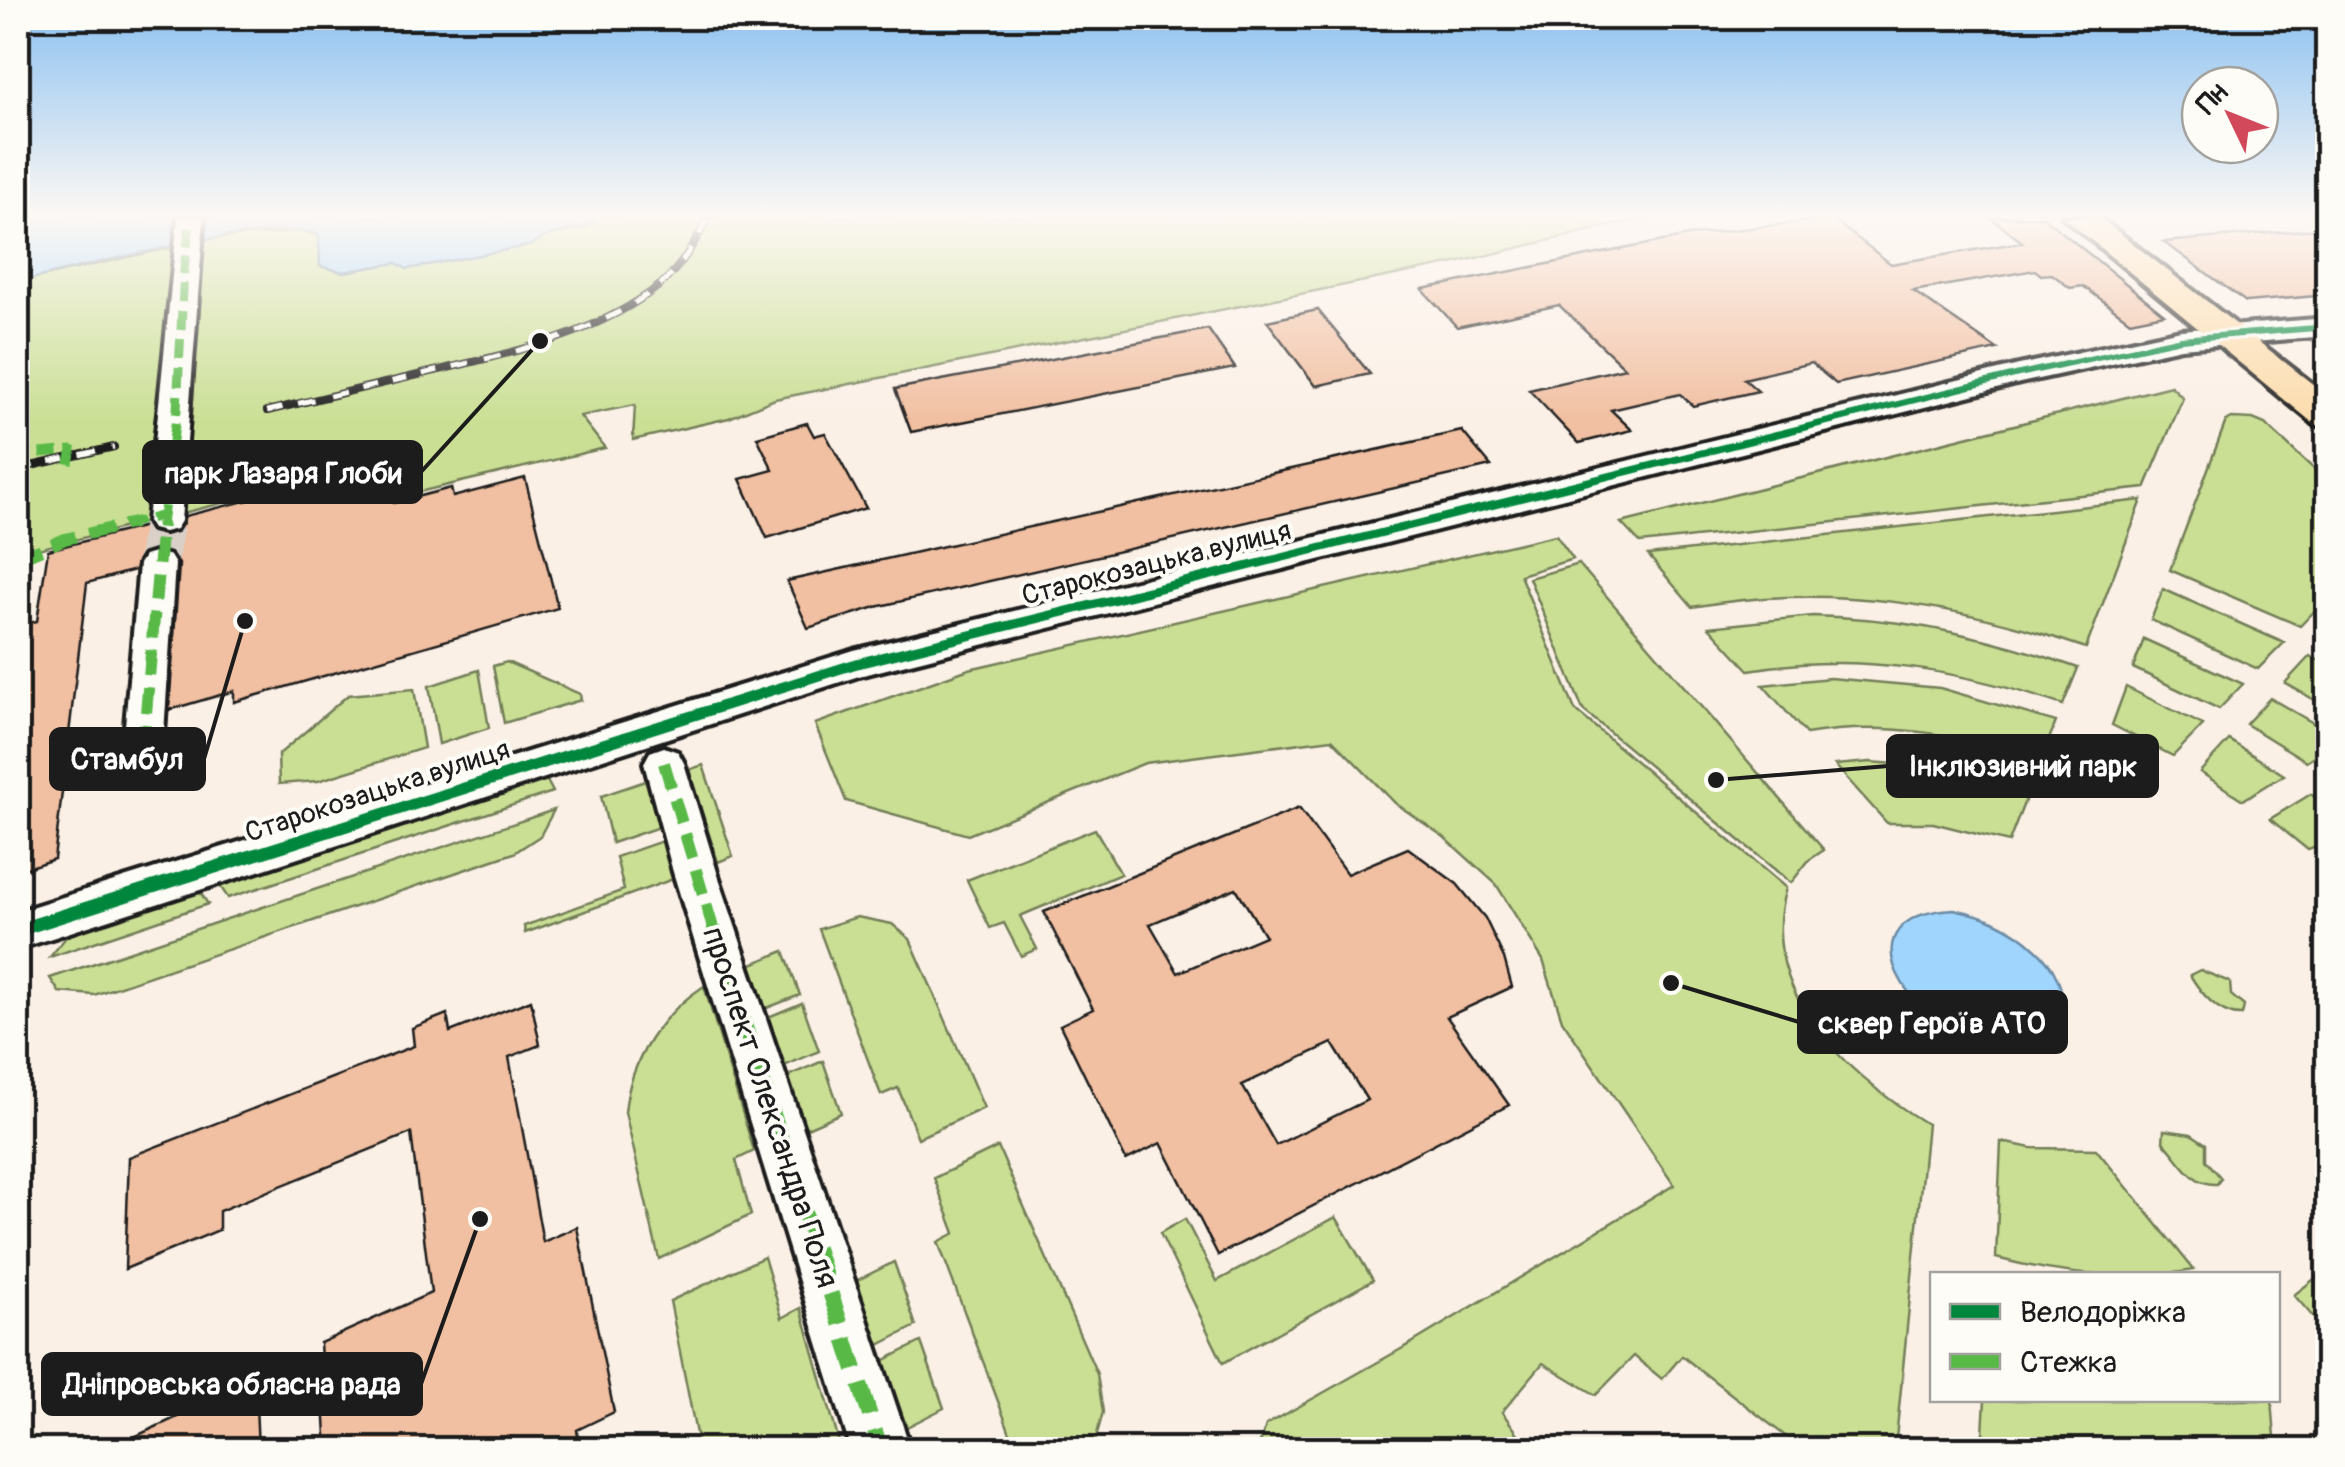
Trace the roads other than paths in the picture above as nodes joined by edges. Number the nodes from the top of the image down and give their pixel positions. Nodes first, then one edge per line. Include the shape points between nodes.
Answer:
1 (183, 285) edge
2 (2167, 285) edge
3 (2328, 327) edge
4 (2230, 335) junction
5 (2328, 416) edge
6 (164, 521) tunnel mouth
7 (157, 564) tunnel mouth
8 (143, 749) dead end
9 (664, 763) dead end
10 (18, 930) edge
11 (881, 1450) edge

1 - 6 street
2 - 4 main road
3 - 4 street, Старокозацька вулиця
4 - 5 main road
4 - 10 street, Старокозацька вулиця via 2019,374 854,664
7 - 8 street
9 - 11 street, проспект Олександра Поля

